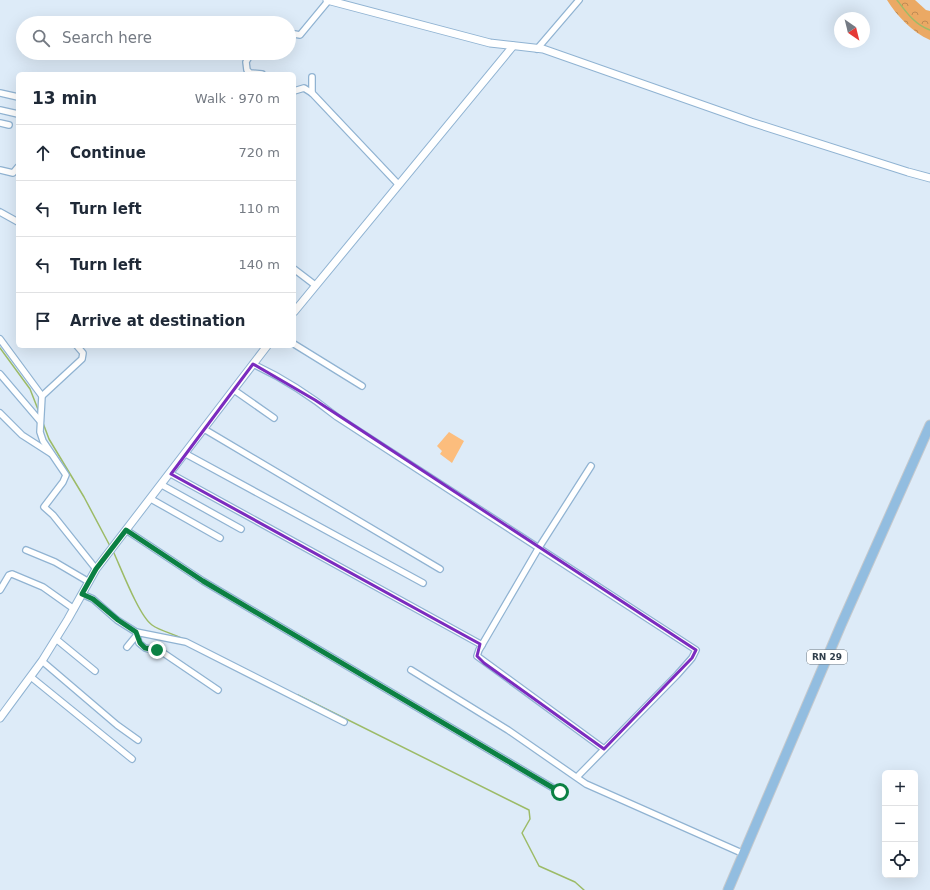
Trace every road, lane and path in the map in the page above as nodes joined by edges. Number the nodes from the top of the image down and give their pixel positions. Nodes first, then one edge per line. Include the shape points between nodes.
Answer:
1 (328, 0) edge
2 (579, 0) edge
3 (296, 34) edge
4 (513, 46) junction
5 (537, 49) junction
6 (247, 60) edge
7 (249, 72) edge
8 (312, 77) dead end
9 (296, 90) edge
10 (0, 93) edge
11 (312, 94) junction
12 (16, 97) edge
13 (0, 110) edge
14 (16, 114) edge
15 (0, 123) edge
16 (9, 125) dead end
17 (16, 169) edge
18 (0, 170) edge
19 (930, 178) edge
20 (398, 184) junction
21 (0, 212) edge
22 (16, 221) edge
23 (296, 271) edge
24 (315, 285) junction
25 (296, 309) edge
26 (0, 339) edge
27 (296, 345) edge
28 (79, 348) edge
29 (265, 348) edge
30 (253, 364) junction
31 (0, 374) edge
32 (362, 386) dead end
33 (234, 390) junction
34 (42, 396) junction
35 (0, 413) edge
36 (274, 418) dead end
37 (40, 420) junction
38 (930, 425) edge
39 (204, 429) junction
40 (186, 454) junction
41 (52, 455) junction
42 (591, 466) dead end
43 (171, 474) junction
44 (162, 485) junction
45 (151, 499) junction
46 (242, 529) dead end
47 (126, 530) junction
48 (220, 538) dead end
49 (538, 549) junction
50 (26, 550) dead end
51 (96, 569) junction
52 (440, 569) dead end
53 (89, 582) junction
54 (423, 582) dead end
55 (0, 590) edge
56 (82, 594) junction
57 (74, 609) junction
58 (136, 634) junction
59 (56, 639) junction
60 (482, 645) junction
61 (127, 647) dead end
62 (42, 661) junction
63 (411, 670) dead end
64 (95, 671) dead end
65 (31, 677) junction
66 (218, 690) dead end
67 (0, 718) edge
68 (344, 722) dead end
69 (138, 740) dead end
70 (604, 749) junction
71 (132, 759) dead end
72 (577, 777) junction
73 (560, 792) dead end
74 (744, 854) junction
75 (728, 890) edge

1 - 3 street via 300,35
1 - 4 street via 490,43
2 - 5 street
4 - 5 street
4 - 20 street
5 - 19 street via 829,147
6 - 7 street
8 - 11 street
9 - 11 street via 304,88
10 - 12 street
11 - 20 street
13 - 14 street
15 - 16 street
17 - 18 street via 12,173
20 - 24 street
21 - 22 street
23 - 24 street
24 - 25 street
26 - 34 street
27 - 32 street
28 - 34 street via 83,353 82,359
29 - 30 street
30 - 33 street
30 - 49 street via 271,372 315,400
31 - 37 street
33 - 36 street
33 - 39 street
34 - 37 street
35 - 41 street via 22,435
37 - 41 street via 40,432
38 - 74 main road, RN 29 via 841,625
39 - 40 street
39 - 52 street
40 - 43 street
40 - 54 street
41 - 51 street via 66,479 44,507
42 - 49 street
43 - 44 street
43 - 60 street
44 - 45 street
44 - 46 street
45 - 47 street
45 - 48 street
47 - 51 street
47 - 73 street via 203,581
49 - 60 street
49 - 70 street via 696,650 687,664
50 - 53 street via 56,562
51 - 53 street
53 - 56 street
55 - 57 street via 12,574 43,587
56 - 57 street
56 - 58 street via 93,599
57 - 59 street
58 - 61 street
58 - 66 street via 145,648 162,652
58 - 68 street via 186,642
59 - 62 street
59 - 64 street
60 - 70 street via 477,656 484,663
62 - 65 street
62 - 69 street
63 - 72 street via 508,730
65 - 67 street
65 - 71 street
70 - 72 street
72 - 74 street via 586,784
74 - 75 main road, RN 29

